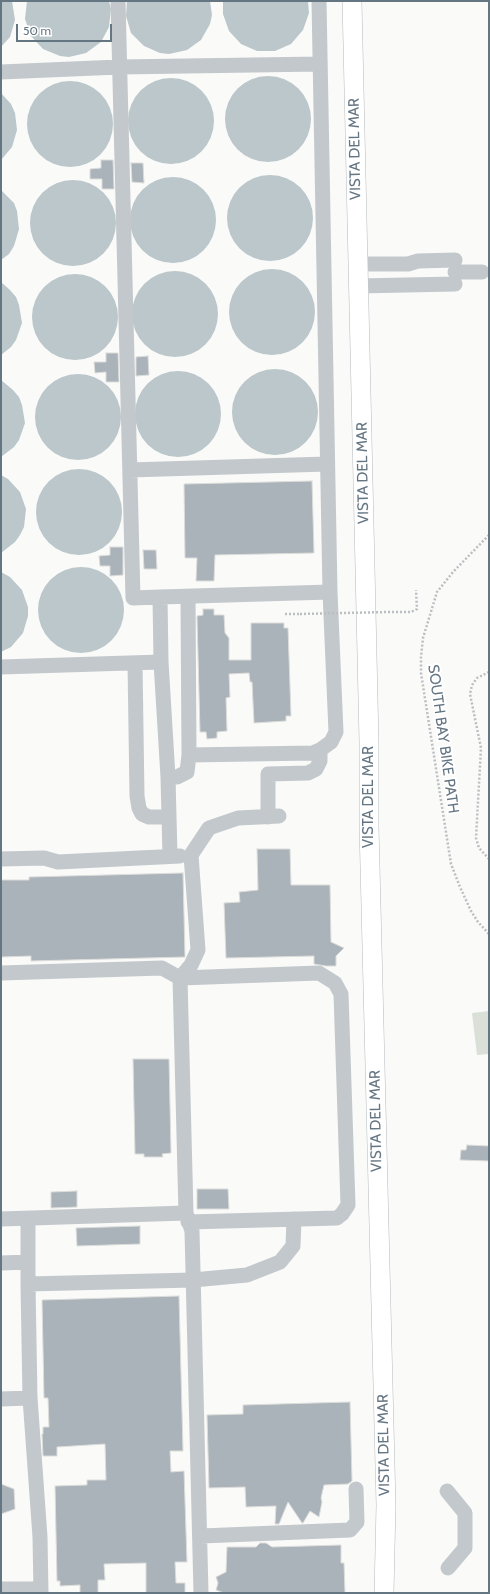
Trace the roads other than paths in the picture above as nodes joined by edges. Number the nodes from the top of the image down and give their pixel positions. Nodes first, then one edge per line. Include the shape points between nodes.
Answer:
1 (118, 1) edge
2 (319, 1) edge
3 (352, 1) edge
4 (320, 64) junction
5 (119, 67) junction
6 (1, 72) edge
7 (358, 264) junction
8 (455, 272) junction
9 (482, 272) dead end
10 (358, 286) junction
11 (327, 464) junction
12 (130, 470) junction
13 (330, 592) junction
14 (160, 597) junction
15 (188, 597) junction
16 (161, 662) junction
17 (135, 663) junction
18 (1, 667) edge
19 (320, 750) junction
20 (190, 755) junction
21 (168, 777) junction
22 (169, 817) junction
23 (191, 855) junction
24 (170, 856) junction
25 (1, 859) edge
26 (1, 973) edge
27 (180, 978) junction
28 (187, 1218) junction
29 (1, 1219) edge
30 (28, 1219) junction
31 (294, 1219) junction
32 (28, 1262) junction
33 (1, 1263) edge
34 (193, 1280) junction
35 (28, 1284) junction
36 (30, 1398) junction
37 (1, 1399) edge
38 (356, 1489) dead end
39 (447, 1492) dead end
40 (201, 1536) junction
41 (448, 1568) dead end
42 (1, 1589) edge
43 (41, 1591) edge
44 (201, 1593) edge
45 (384, 1593) edge

1 - 5 lane
2 - 4 lane
3 - 7 main road, VISTA DEL MAR
4 - 5 lane
4 - 11 lane
5 - 6 lane
5 - 12 lane
7 - 8 lane via 408,264 418,261
7 - 10 main road, VISTA DEL MAR
8 - 9 lane
8 - 10 lane
10 - 45 main road, VISTA DEL MAR via 386,1505
11 - 12 lane
11 - 13 lane
12 - 14 lane via 133,598
13 - 15 lane
13 - 19 lane via 336,732 331,742
14 - 15 lane
14 - 16 lane
15 - 20 lane
16 - 17 lane
16 - 21 lane
17 - 18 lane
17 - 22 lane via 138,808 142,814 149,817
19 - 20 lane via 313,753
19 - 23 lane via 320,761 316,769 308,773 268,774 274,816 238,818 209,828
20 - 21 lane via 187,772 177,777
21 - 22 lane
22 - 24 lane
23 - 24 lane
23 - 27 lane via 198,950
24 - 25 lane via 58,862 44,858
26 - 27 lane via 162,968
27 - 28 lane
27 - 31 lane via 319,973 335,983 341,994 348,1205 337,1218
28 - 30 lane
28 - 31 lane
28 - 34 lane via 192,1231
29 - 30 lane
30 - 32 lane
31 - 34 lane via 293,1246 280,1262 247,1274
32 - 33 lane
32 - 35 lane
34 - 35 lane
34 - 40 lane
35 - 36 lane
36 - 37 lane
36 - 43 lane via 40,1537
38 - 40 lane via 357,1522 350,1530
39 - 41 lane via 465,1513 465,1548
40 - 44 lane
42 - 43 lane

